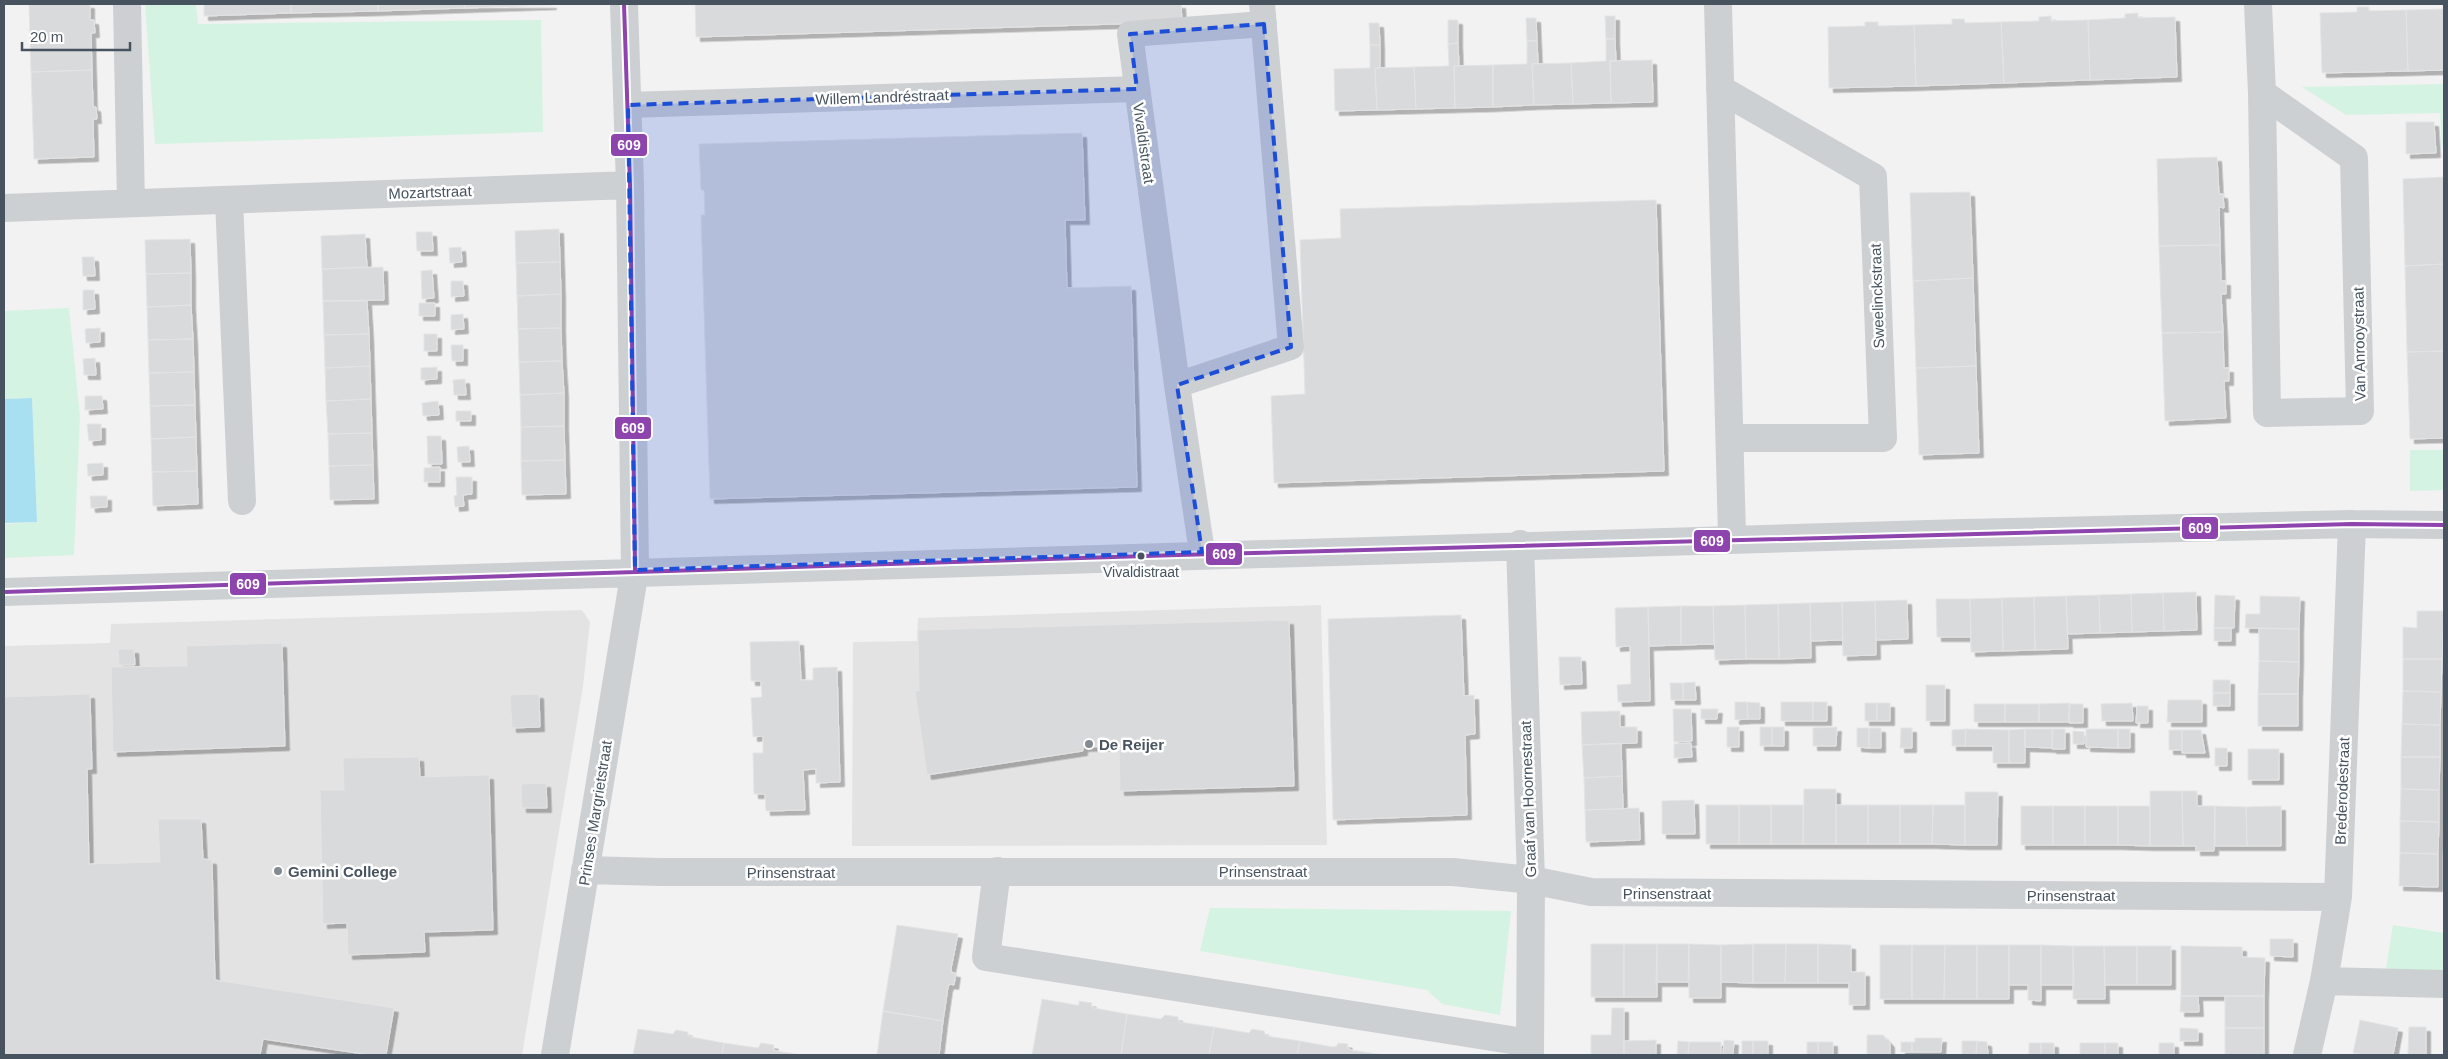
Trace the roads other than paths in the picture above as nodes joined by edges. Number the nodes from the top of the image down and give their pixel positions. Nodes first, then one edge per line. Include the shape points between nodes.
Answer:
1 (127, 4) edge
2 (624, 4) edge
3 (1718, 4) edge
4 (2258, 4) edge
5 (1263, 14) edge
6 (1137, 88) junction
7 (1720, 90) junction
8 (2262, 93) junction
9 (628, 105) junction
10 (630, 185) junction
11 (229, 200) junction
12 (131, 203) junction
13 (4, 208) edge
14 (1177, 384) junction
15 (1730, 438) junction
16 (242, 501) dead end
17 (2352, 524) junction
18 (2444, 525) edge
19 (1732, 537) junction
20 (1520, 544) junction
21 (1202, 552) junction
22 (634, 570) junction
23 (4, 592) edge
24 (585, 870) junction
25 (997, 871) junction
26 (1531, 880) junction
27 (2338, 897) junction
28 (2324, 981) junction
29 (2444, 984) edge
30 (1530, 1049) edge
31 (555, 1055) edge
32 (2308, 1055) edge

1 - 12 street
2 - 9 street
3 - 7 street
4 - 8 street, Van Anrooystraat
5 - 6 street, Vivaldistraat via 1130,34
5 - 14 street, Vivaldistraat via 1291,347
6 - 9 street, Willem Landréstraat
6 - 14 street, Vivaldistraat
7 - 15 street
7 - 15 street, Sweelinckstraat via 1873,177 1883,438
8 - 8 street, Van Anrooystraat via 2267,413 2360,411 2354,158
9 - 10 street
10 - 11 street, Mozartstraat
10 - 22 street
11 - 12 street, Mozartstraat
11 - 16 street
12 - 13 street, Mozartstraat
14 - 21 street, Vivaldistraat
15 - 19 street
17 - 18 street
17 - 19 street
17 - 27 street, Brederodestraat
19 - 20 street
20 - 21 street
20 - 26 street, Graaf van Hoornestraat
21 - 22 street
22 - 23 street
22 - 24 street, Prinses Margrietstraat
24 - 25 street, Prinsenstraat
24 - 31 street, Prinses Margrietstraat
25 - 26 street, Prinsenstraat via 1453,872
25 - 30 street via 986,957
26 - 27 street, Prinsenstraat via 1591,892
26 - 30 street, Graaf van Hoornestraat
27 - 28 street, Brederodestraat
28 - 29 street
28 - 32 street, Brederodestraat

